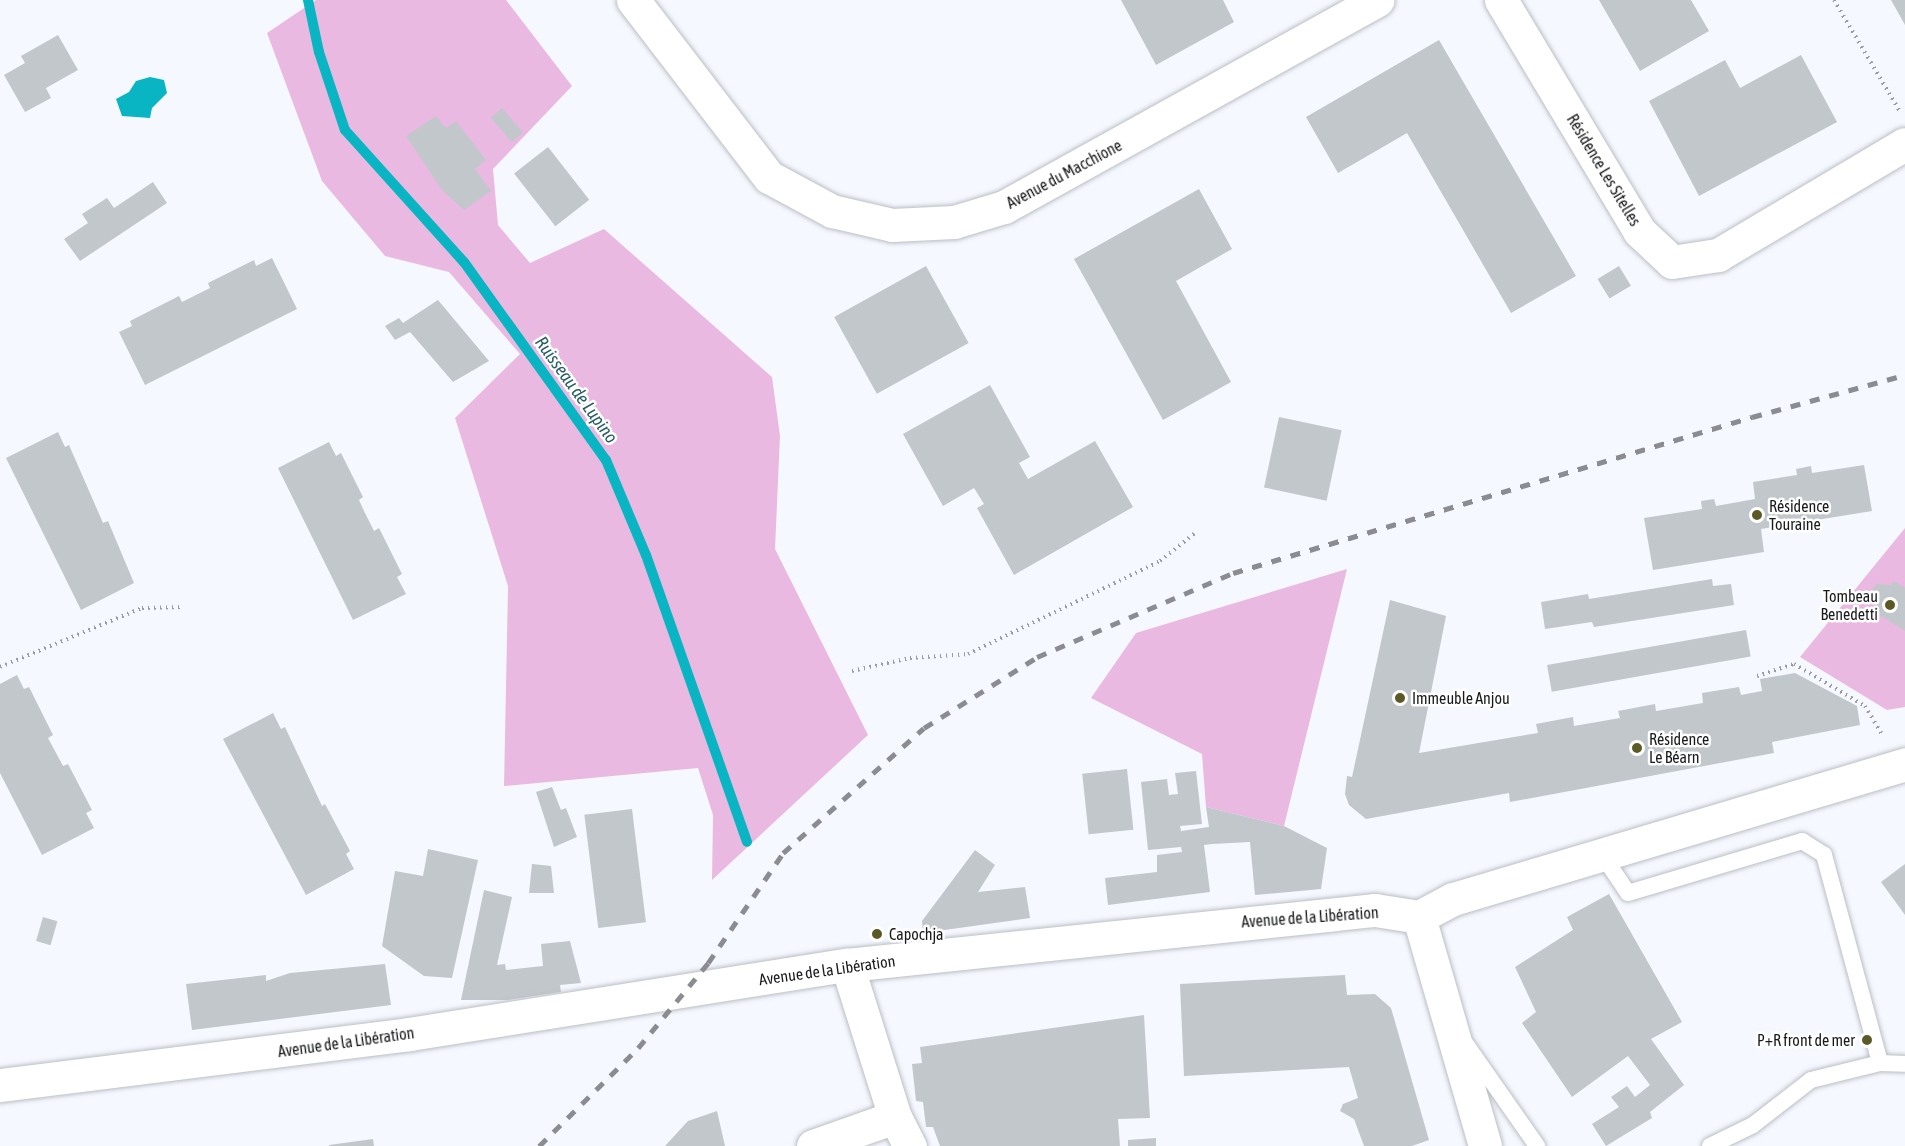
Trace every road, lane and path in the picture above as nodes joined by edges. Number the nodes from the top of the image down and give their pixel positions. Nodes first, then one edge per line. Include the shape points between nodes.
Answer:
1 (633, 0) edge
2 (1378, 0) edge
3 (1501, 0) edge
4 (1834, 0) edge
5 (1905, 121) edge
6 (1905, 144) edge
7 (1195, 533) dead end
8 (182, 606) dead end
9 (0, 668) edge
10 (852, 671) dead end
11 (1757, 676) dead end
12 (1903, 764) edge
13 (1601, 854) junction
14 (1419, 917) junction
15 (847, 965) junction
16 (1446, 1016) junction
17 (1880, 1063) junction
18 (1905, 1064) edge
19 (0, 1086) edge
20 (895, 1117) junction
21 (813, 1146) edge
22 (909, 1146) edge
23 (1485, 1146) edge
24 (1537, 1146) edge
25 (1710, 1146) edge

1 - 2 main road, Avenue du Macchione via 769,177 832,211 892,225 954,222 1004,207
3 - 6 main road, Résidence Les Sitelles via 1640,231 1672,262 1718,255
4 - 5 path
7 - 10 path via 1160,561 968,654 910,658
8 - 9 path via 142,608
11 - 12 path via 1794,663 1865,706
12 - 13 main road
13 - 14 main road via 1453,898
13 - 17 lane via 1628,893 1802,841 1824,855
14 - 15 main road, Avenue de la Libération via 1375,910
14 - 16 main road
15 - 19 main road, Avenue de la Libération via 409,1034
15 - 20 main road
16 - 23 main road
16 - 24 lane
17 - 18 lane
17 - 25 lane via 1811,1080 1753,1125
20 - 21 main road
20 - 22 main road

